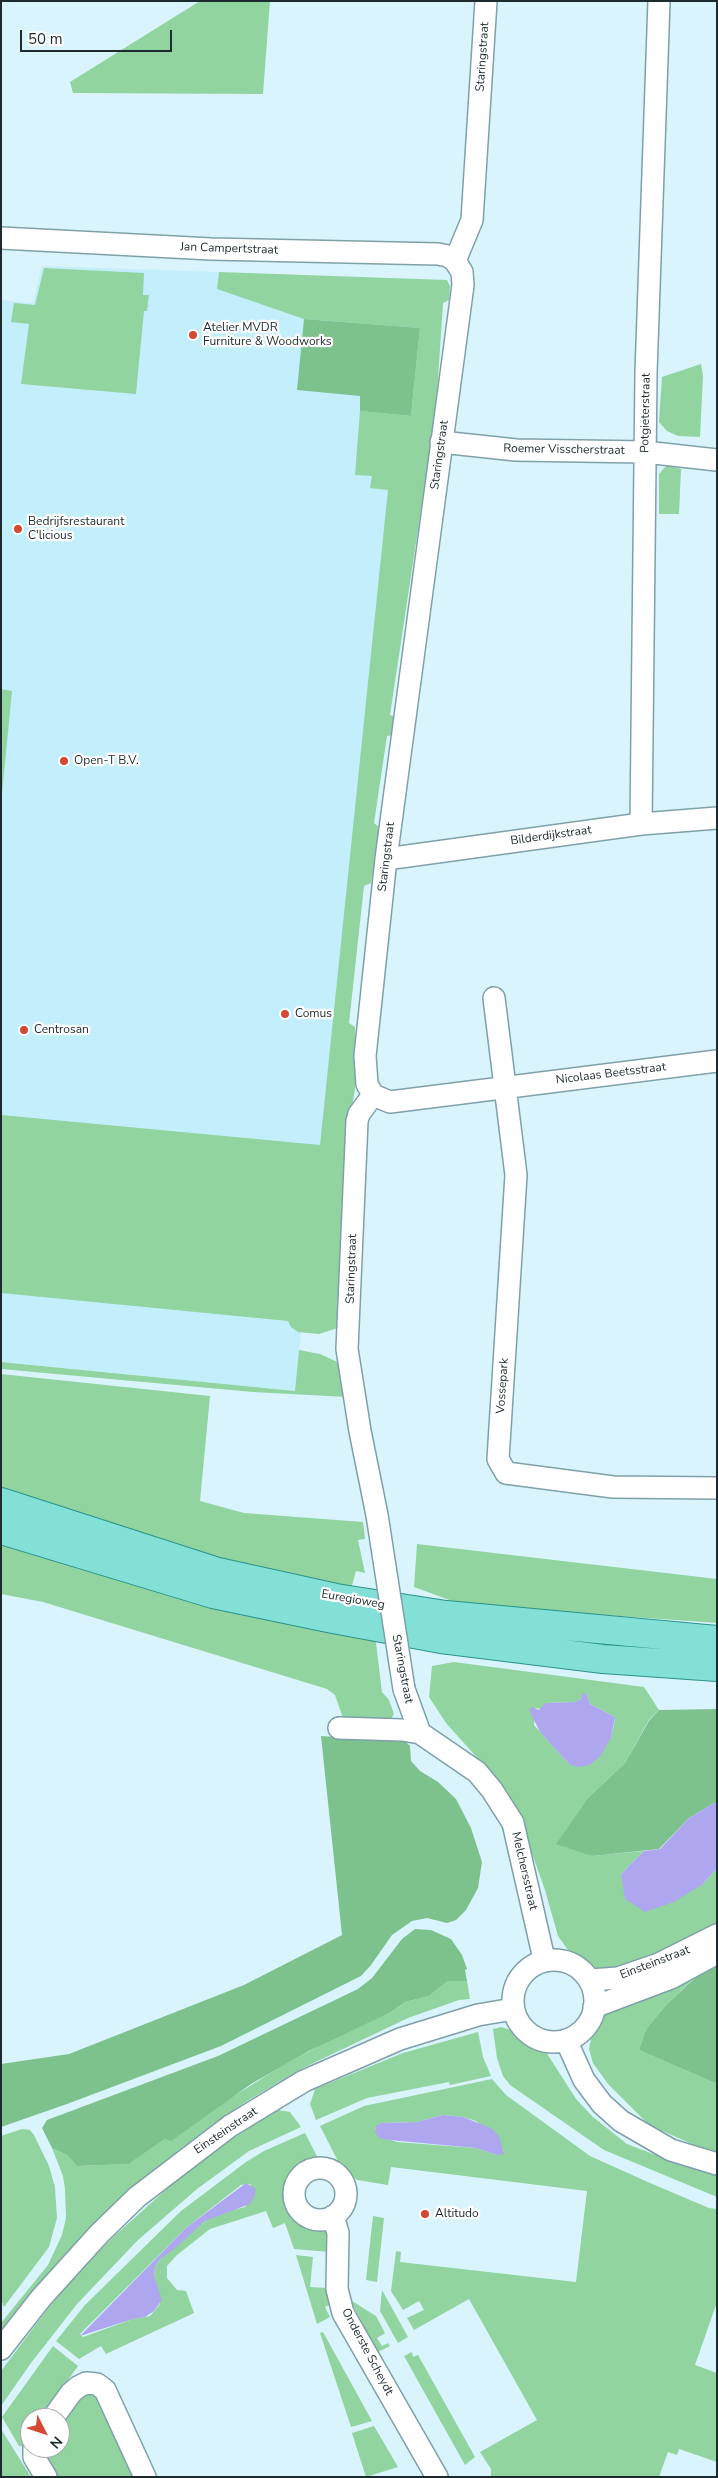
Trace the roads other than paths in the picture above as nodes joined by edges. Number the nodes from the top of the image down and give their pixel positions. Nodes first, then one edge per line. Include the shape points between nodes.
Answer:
1 (486, 1) edge
2 (660, 1) edge
3 (1, 238) edge
4 (456, 261) junction
5 (442, 442) junction
6 (645, 452) junction
7 (717, 460) edge
8 (717, 818) edge
9 (641, 824) junction
10 (386, 859) junction
11 (494, 998) dead end
12 (717, 1062) edge
13 (506, 1087) junction
14 (373, 1095) junction
15 (717, 1488) edge
16 (1, 1502) edge
17 (1, 1530) edge
18 (717, 1640) edge
19 (717, 1666) edge
20 (339, 1728) dead end
21 (420, 1733) junction
22 (717, 1935) edge
23 (717, 1954) edge
24 (544, 1959) junction
25 (590, 1980) junction
26 (594, 2007) junction
27 (513, 2009) junction
28 (566, 2040) junction
29 (717, 2164) edge
30 (333, 2216) dead end
31 (1, 2349) edge
32 (60, 2408) edge
33 (34, 2458) edge
34 (46, 2477) edge
35 (145, 2477) edge
36 (436, 2477) edge

1 - 4 street, Staringstraat via 472,220
2 - 6 street, Potgieterstraat
3 - 4 street, Jan Campertstraat via 211,249 438,254
4 - 5 street, Staringstraat via 462,272 463,285
5 - 6 street, Roemer Visscherstraat via 516,450
5 - 10 street, Staringstraat
6 - 7 street, Roemer Visscherstraat
6 - 9 street, Potgieterstraat
8 - 9 street, Bilderdijkstraat
9 - 10 street, Bilderdijkstraat
10 - 14 street, Staringstraat via 365,1056 367,1084
11 - 13 street
12 - 13 street, Nicolaas Beetsstraat
13 - 14 street, Nicolaas Beetsstraat via 390,1102
13 - 15 street, Vossepark via 516,1175 498,1459 506,1473 613,1487
14 - 21 street, Staringstraat, bridge via 357,1121 348,1348 407,1699
16 - 18 main road, Euregioweg via 218,1572 336,1598 446,1615
17 - 19 main road, Euregioweg via 213,1594 441,1639 603,1659
20 - 21 street, Melchersstraat
21 - 24 street, Melchersstraat via 477,1772 513,1823
22 - 25 street, Einsteinstraat via 659,1964 618,1978
23 - 26 street, Einsteinstraat via 670,1978
24 - 25 street via 568,1962
24 - 27 street via 523,1974 516,1984
25 - 26 street
26 - 28 street via 586,2026
27 - 28 street via 518,2022 533,2036 552,2042
27 - 31 street, Einsteinstraat via 478,2015 400,2039 304,2081 230,2126 137,2197 105,2228 41,2298
28 - 29 street via 584,2080 602,2104 621,2121 671,2150
30 - 36 street, Onderste Scheydt via 338,2233 337,2289 343,2312
32 - 35 street via 71,2392 86,2383 97,2384 105,2390
33 - 34 street

